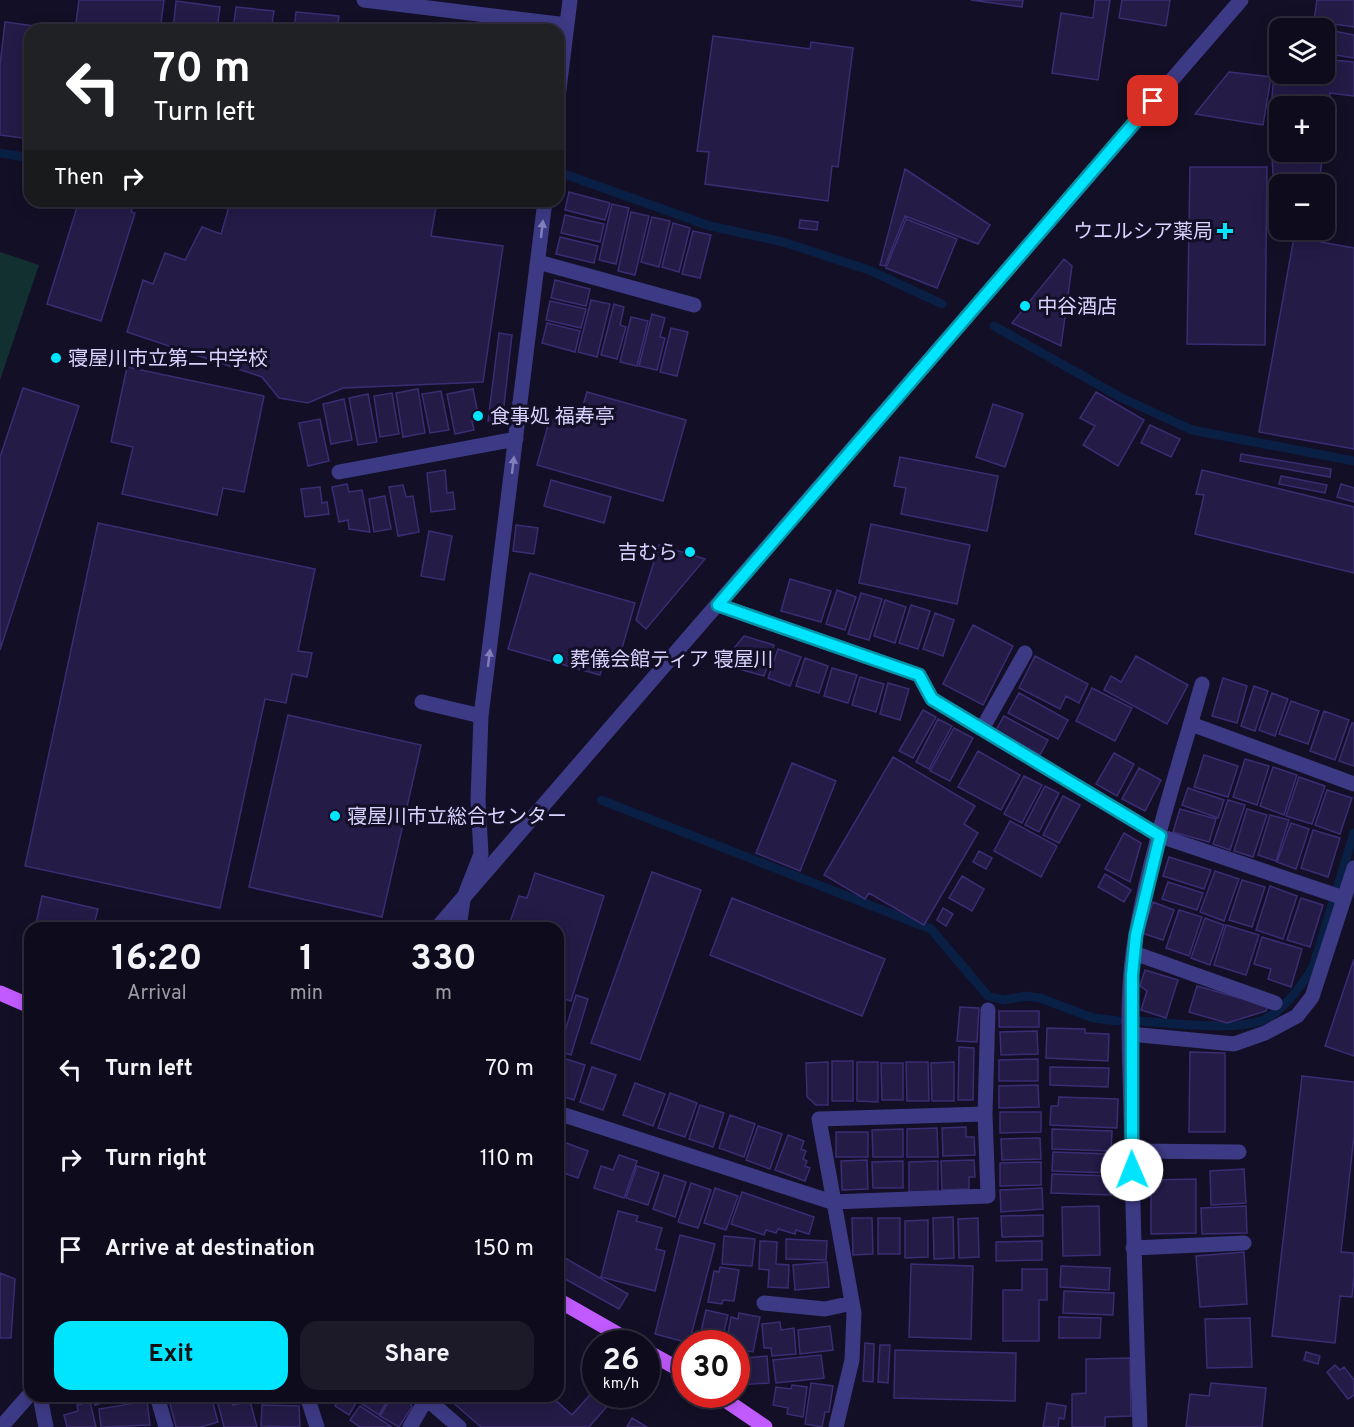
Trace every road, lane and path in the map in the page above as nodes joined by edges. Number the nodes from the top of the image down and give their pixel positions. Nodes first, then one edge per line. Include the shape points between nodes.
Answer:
1 (364, 0) edge
2 (570, 0) edge
3 (1241, 0) edge
4 (559, 24) edge
5 (564, 25) edge
6 (567, 25) junction
7 (564, 49) edge
8 (544, 207) edge
9 (537, 262) junction
10 (694, 305) dead end
11 (516, 439) junction
12 (339, 472) dead end
13 (718, 605) junction
14 (1025, 653) dead end
15 (1202, 684) dead end
16 (422, 702) dead end
17 (481, 716) junction
18 (1191, 724) junction
19 (982, 729) junction
20 (1354, 784) edge
21 (1160, 836) junction
22 (1354, 868) edge
23 (1344, 898) junction
24 (463, 900) junction
25 (443, 922) edge
26 (460, 922) edge
27 (1134, 953) junction
28 (0, 993) edge
29 (24, 1003) edge
30 (1275, 1003) dead end
31 (988, 1010) dead end
32 (1130, 1034) junction
33 (986, 1114) junction
34 (564, 1115) edge
35 (1132, 1151) junction
36 (1239, 1152) dead end
37 (832, 1202) junction
38 (1244, 1243) dead end
39 (1133, 1248) junction
40 (564, 1303) edge
41 (764, 1303) dead end
42 (852, 1303) junction
43 (611, 1330) edge
44 (24, 1401) edge
45 (41, 1402) edge
46 (159, 1402) edge
47 (308, 1402) edge
48 (426, 1402) edge
49 (432, 1402) edge
50 (736, 1408) edge
51 (0, 1409) edge
52 (16, 1410) junction
53 (762, 1426) edge
54 (1, 1427) edge
55 (46, 1427) edge
56 (166, 1427) edge
57 (317, 1427) edge
58 (410, 1427) edge
59 (459, 1427) edge
60 (836, 1427) edge
61 (1140, 1427) edge

1 - 4 street
2 - 6 street
3 - 13 street
5 - 6 street
6 - 7 street
9 -> 8 street
9 - 10 street
9 - 11 street
11 - 12 street
17 -> 11 street
13 - 19 street via 919,675 932,699
13 - 24 street
14 - 19 street
15 - 18 street
16 - 17 street
17 - 24 street via 481,854
18 - 20 street
18 - 21 street
19 - 21 street
21 - 23 street
21 - 27 street
22 - 23 street
23 - 32 street via 1312,997 1297,1016 1234,1044
24 - 25 street
24 - 26 street
27 - 30 street
27 - 32 street
28 - 29 main road
31 - 33 street
32 - 35 street
33 - 37 street via 988,1196
33 - 37 street via 819,1119
34 - 37 street
35 - 36 street
35 - 39 street
37 - 42 street
38 - 39 street
39 - 61 street
40 - 43 main road
41 - 42 street via 825,1309
42 - 60 street via 852,1360
44 - 52 street
45 - 55 street
46 - 56 street
47 - 57 street
48 - 58 street
49 - 59 street
50 - 53 main road
51 - 52 street
52 - 54 street

